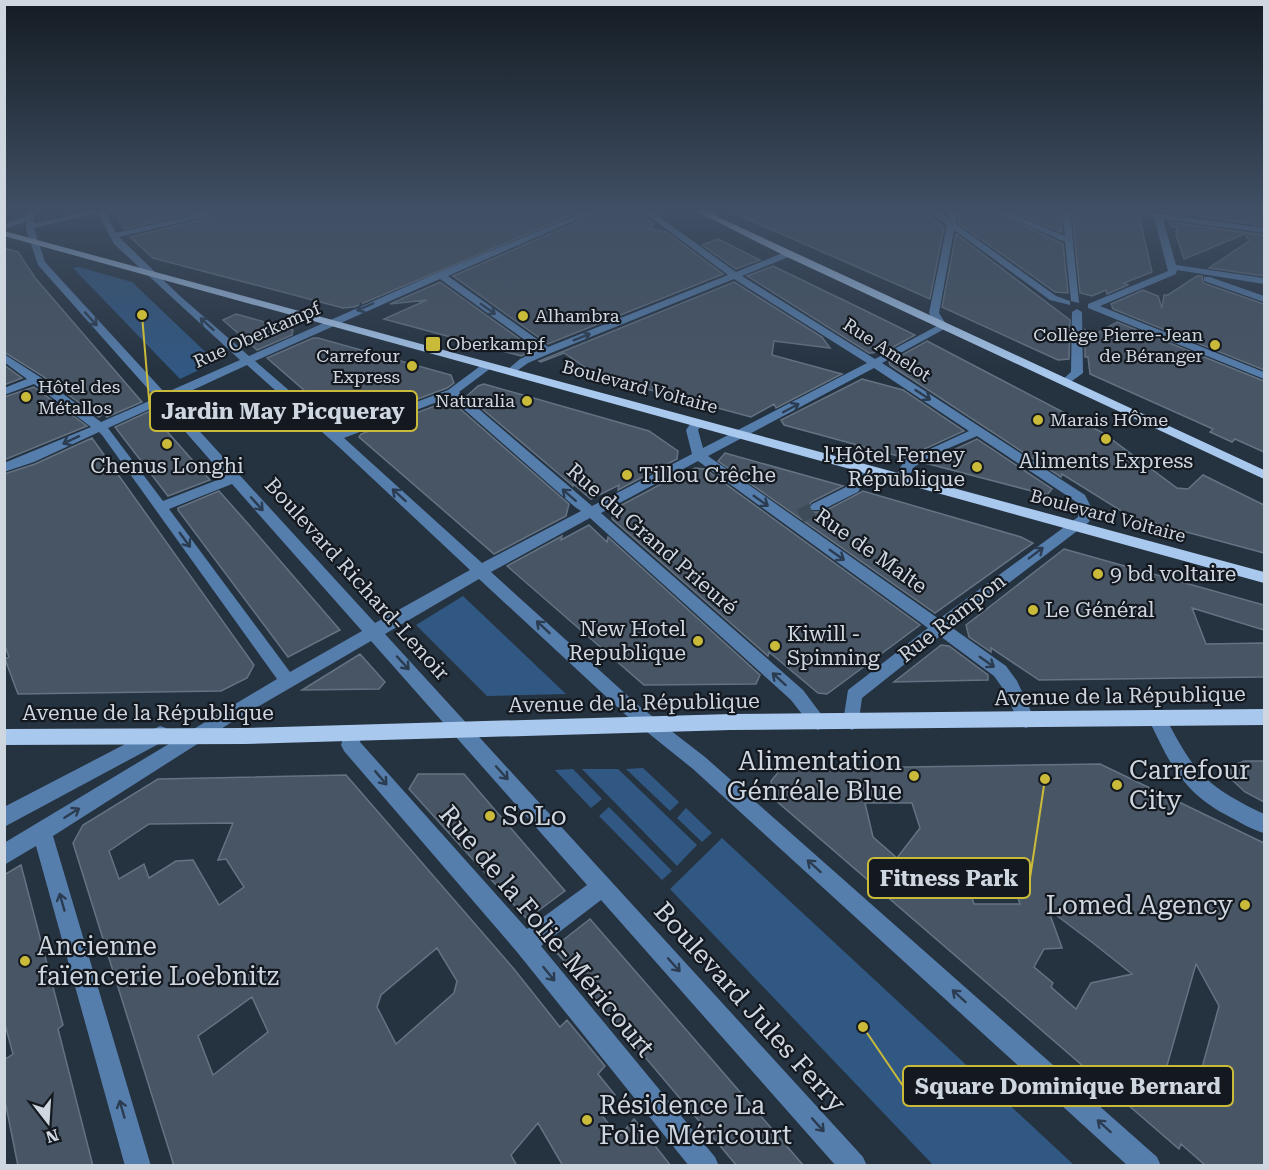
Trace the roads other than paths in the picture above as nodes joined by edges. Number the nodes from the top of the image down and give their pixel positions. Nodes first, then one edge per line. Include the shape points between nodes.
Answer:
1 (43, 266) edge
2 (125, 266) edge
3 (145, 266) edge
4 (462, 266) edge
5 (723, 266) edge
6 (759, 266) edge
7 (813, 266) edge
8 (943, 266) edge
9 (1009, 266) edge
10 (1071, 266) edge
11 (1171, 266) edge
12 (1172, 269) junction
13 (153, 273) junction
14 (1193, 274) junction
15 (440, 275) junction
16 (736, 275) junction
17 (1264, 283) edge
18 (1264, 299) edge
19 (1074, 305) junction
20 (1091, 306) junction
21 (331, 323) junction
22 (943, 327) junction
23 (547, 351) junction
24 (4, 357) edge
25 (247, 360) junction
26 (874, 363) junction
27 (487, 366) junction
28 (511, 372) junction
29 (1264, 376) edge
30 (36, 379) junction
31 (1065, 383) junction
32 (4, 392) edge
33 (452, 393) junction
34 (162, 398) junction
35 (697, 423) junction
36 (99, 427) junction
37 (979, 431) junction
38 (738, 434) junction
39 (335, 437) junction
40 (699, 456) junction
41 (4, 468) edge
42 (867, 470) junction
43 (1264, 475) edge
44 (234, 478) junction
45 (901, 479) junction
46 (161, 507) junction
47 (818, 507) tunnel mouth
48 (591, 512) junction
49 (1073, 526) junction
50 (475, 574) junction
51 (1264, 578) edge
52 (940, 627) junction
53 (374, 632) junction
54 (288, 681) junction
55 (1264, 717) edge
56 (1157, 718) junction
57 (1026, 720) junction
58 (818, 722) junction
59 (852, 722) junction
60 (648, 724) junction
61 (463, 730) junction
62 (353, 733) junction
63 (160, 734) junction
64 (198, 735) junction
65 (4, 737) edge
66 (4, 818) edge
67 (1264, 824) edge
68 (42, 832) junction
69 (4, 855) edge
70 (603, 886) junction
71 (525, 944) junction
72 (138, 1166) edge
73 (706, 1166) edge
74 (854, 1166) edge
75 (1148, 1166) edge

1 -> 34 street, Boulevard Richard-Lenoir
2 - 13 main road, Boulevard Voltaire
3 - 13 street
4 - 15 street, Rue Oberkampf
5 - 16 street, Rue Amelot
6 - 16 street
7 - 22 main road
8 - 22 street via 934,313
9 - 19 street via 1051,296
10 - 19 street
11 - 12 street
12 - 14 street
12 - 17 street
12 - 20 street
13 - 21 main road, Boulevard Voltaire
25 -> 13 street
14 - 17 street
14 - 18 street
15 -> 21 street, Rue Oberkampf
15 -> 23 street
23 -> 16 street
16 - 26 street, Rue Amelot
19 - 20 street via 1089,313
19 - 31 street via 1077,373
20 - 29 street
21 - 25 street, Rue Oberkampf
21 - 27 main road, Boulevard Voltaire
22 - 26 street
22 - 31 main road
23 - 28 street
24 - 30 street
25 - 34 street, Rue Oberkampf
25 - 39 street
26 -> 37 street, Rue Amelot
38 -> 26 street
27 - 28 main road, Boulevard Voltaire
27 - 33 street
28 - 35 main road, Boulevard Voltaire
30 - 32 street
30 - 36 street
31 - 43 main road
33 - 39 street
48 -> 33 street, Rue du Grand Prieuré
34 - 36 street, Rue Oberkampf
34 - 44 street, Boulevard Richard-Lenoir
35 - 38 main road, Boulevard Voltaire
35 - 40 street via 692,430
36 -> 41 street, Rue Oberkampf
36 - 46 street
37 - 45 street via 909,464
37 - 49 street, Rue Amelot via 1080,498 1086,511 1084,519
38 - 40 street
38 - 42 main road, Boulevard Voltaire
50 -> 39 street
40 - 48 street
40 -> 52 street, Rue de Malte via 795,518
42 - 45 main road, Boulevard Voltaire
42 - 47 street via 853,489
44 - 46 street
44 -> 53 street, Boulevard Richard-Lenoir
45 - 49 main road, Boulevard Voltaire
46 -> 54 street
48 - 50 street
58 -> 48 street, Rue du Grand Prieuré via 796,695
49 - 51 main road, Boulevard Voltaire
52 -> 49 street, Rue Rampon
50 - 53 street
60 -> 50 street
52 -> 57 street, Rue de Malte via 1007,678
52 - 59 street, Rue Rampon via 854,695
53 - 54 street
53 -> 61 street, Boulevard Richard-Lenoir
54 - 64 street
55 - 56 main road, Avenue de la République
56 - 57 main road, Avenue de la République
56 - 67 street via 1199,787
57 - 59 main road, Avenue de la République
58 - 59 main road, Avenue de la République
58 - 60 main road, Avenue de la République
60 - 61 main road, Avenue de la République
75 -> 60 street via 712,774
61 - 62 main road, Avenue de la République
61 -> 70 street, Boulevard Richard-Lenoir
62 - 64 main road, Avenue de la République
62 -> 71 street, Rue de la Folie-Méricourt via 350,745
63 - 64 main road, Avenue de la République
63 - 65 main road, Avenue de la République
63 - 66 street
68 -> 64 street
68 - 69 street
72 -> 68 street
70 - 71 street
70 -> 74 street, Boulevard Jules Ferry
71 -> 73 street, Rue de la Folie-Méricourt

